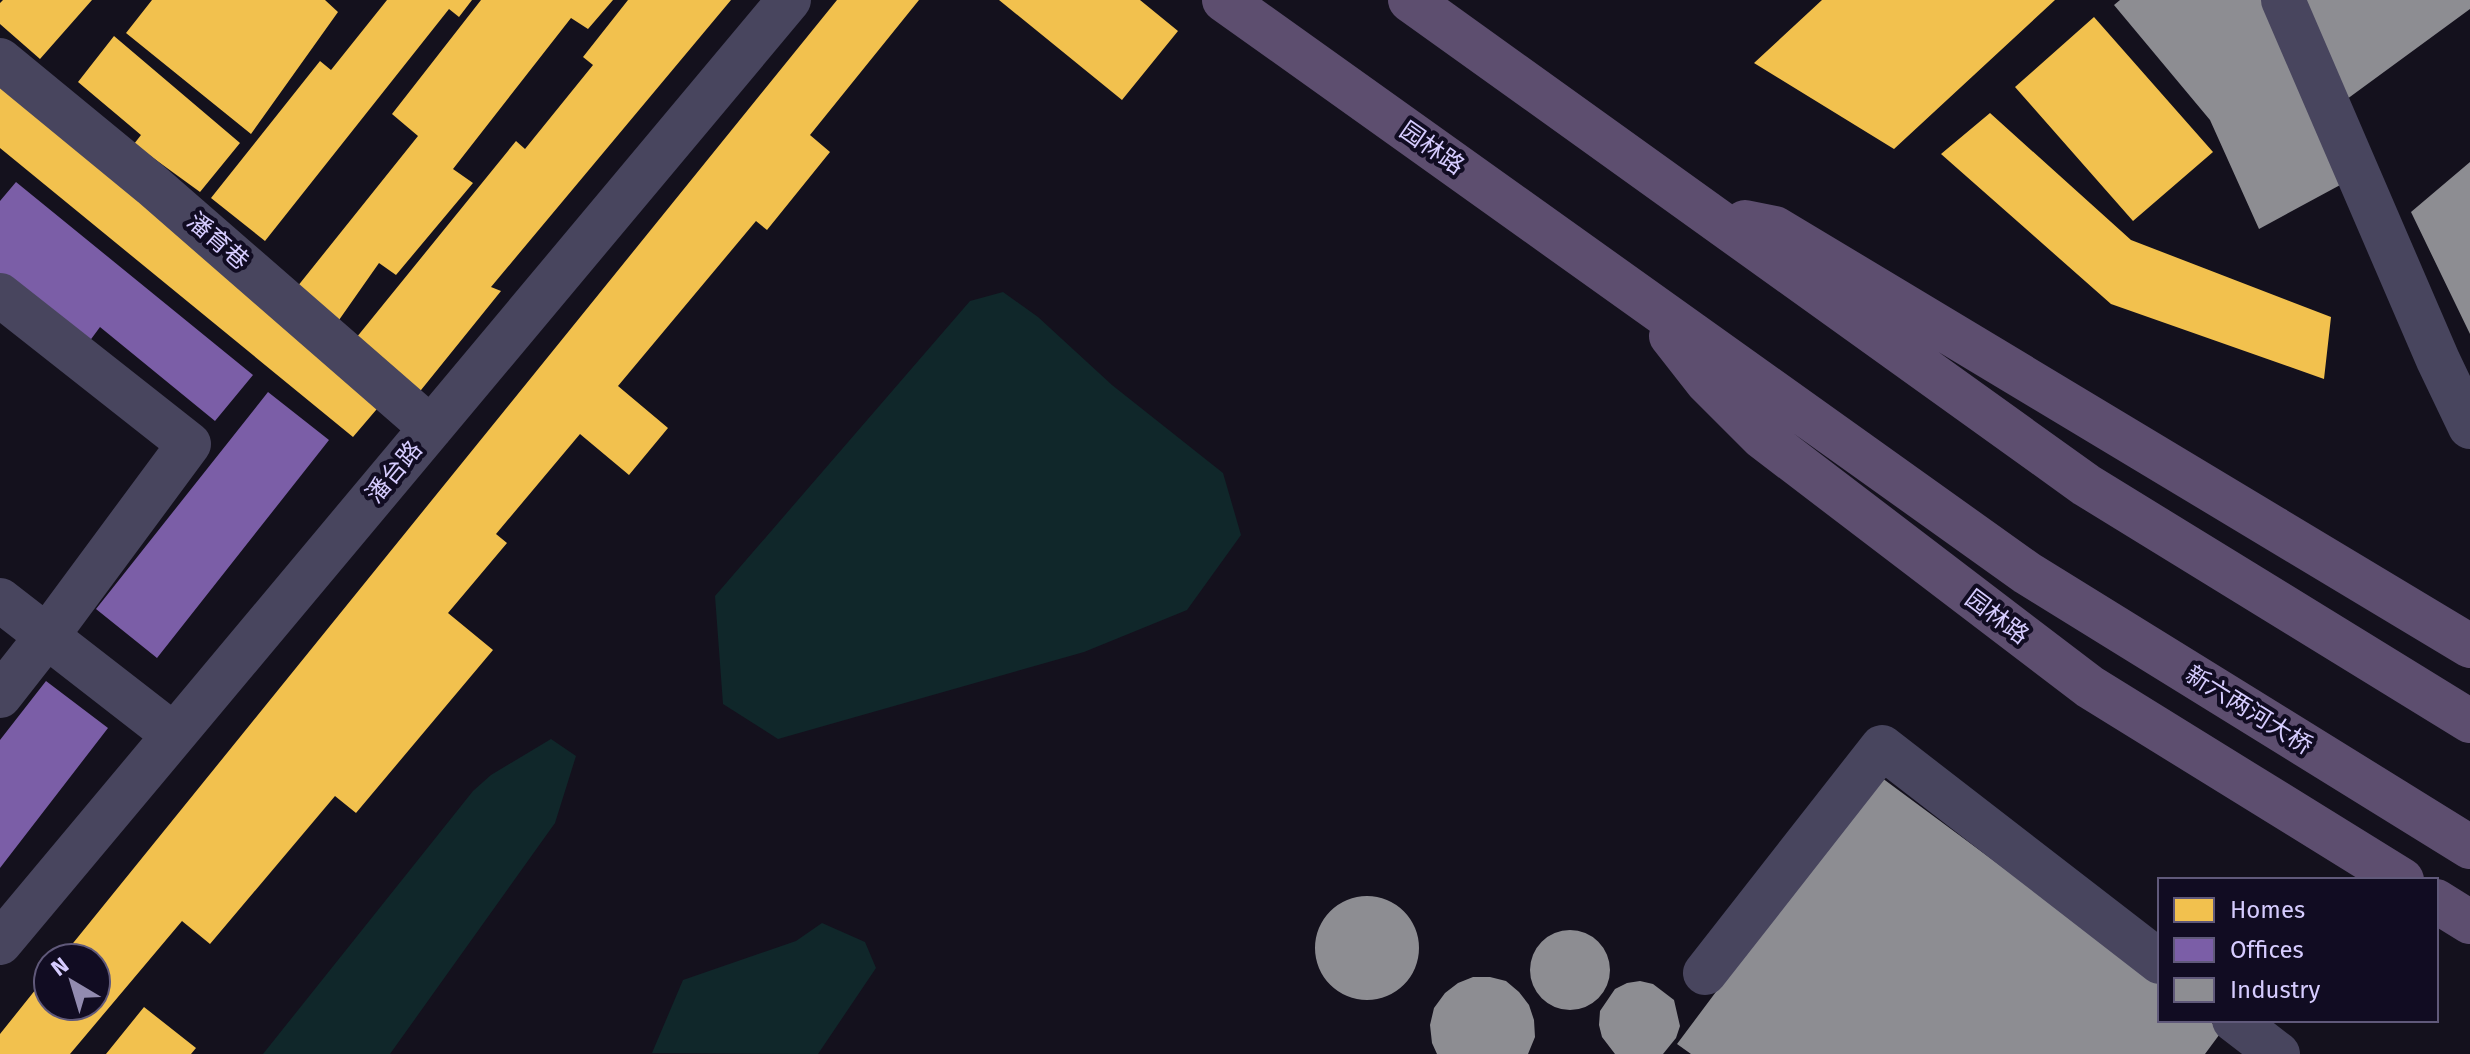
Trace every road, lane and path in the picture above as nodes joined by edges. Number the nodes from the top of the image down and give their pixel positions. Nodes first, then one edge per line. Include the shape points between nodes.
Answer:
1 (789, 0) edge
2 (1224, 0) edge
3 (1410, 0) edge
4 (2283, 0) edge
5 (0, 60) edge
6 (1711, 216) junction
7 (0, 295) edge
8 (1640, 297) junction
9 (2470, 427) edge
10 (431, 428) junction
11 (2027, 573) joint
12 (0, 600) edge
13 (47, 636) junction
14 (2470, 646) edge
15 (0, 696) edge
16 (2470, 721) edge
17 (174, 735) junction
18 (2470, 847) edge
19 (2399, 878) edge
20 (2438, 902) edge
21 (2470, 922) edge
22 (0, 943) edge
23 (2158, 960) edge
24 (1705, 973) dead end
25 (2237, 1022) edge
26 (2278, 1054) edge

1 - 10 street, 潘台路
2 - 8 main road, 园林路
3 - 6 main road
4 - 9 street
5 - 10 street, 潘育巷
6 - 14 main road via 1775,228
6 - 16 main road via 2086,485
7 - 13 street via 189,444
8 - 11 main road, 园林路
8 - 19 main road, 园林路 via 1707,382 1762,437 2090,687
10 - 17 street, 潘台路
11 - 18 main road, 新六两河大桥
12 - 13 street
13 - 15 street
13 - 17 street
17 - 22 street, 潘台路
20 - 21 main road
23 - 24 street via 1882,747
25 - 26 street

